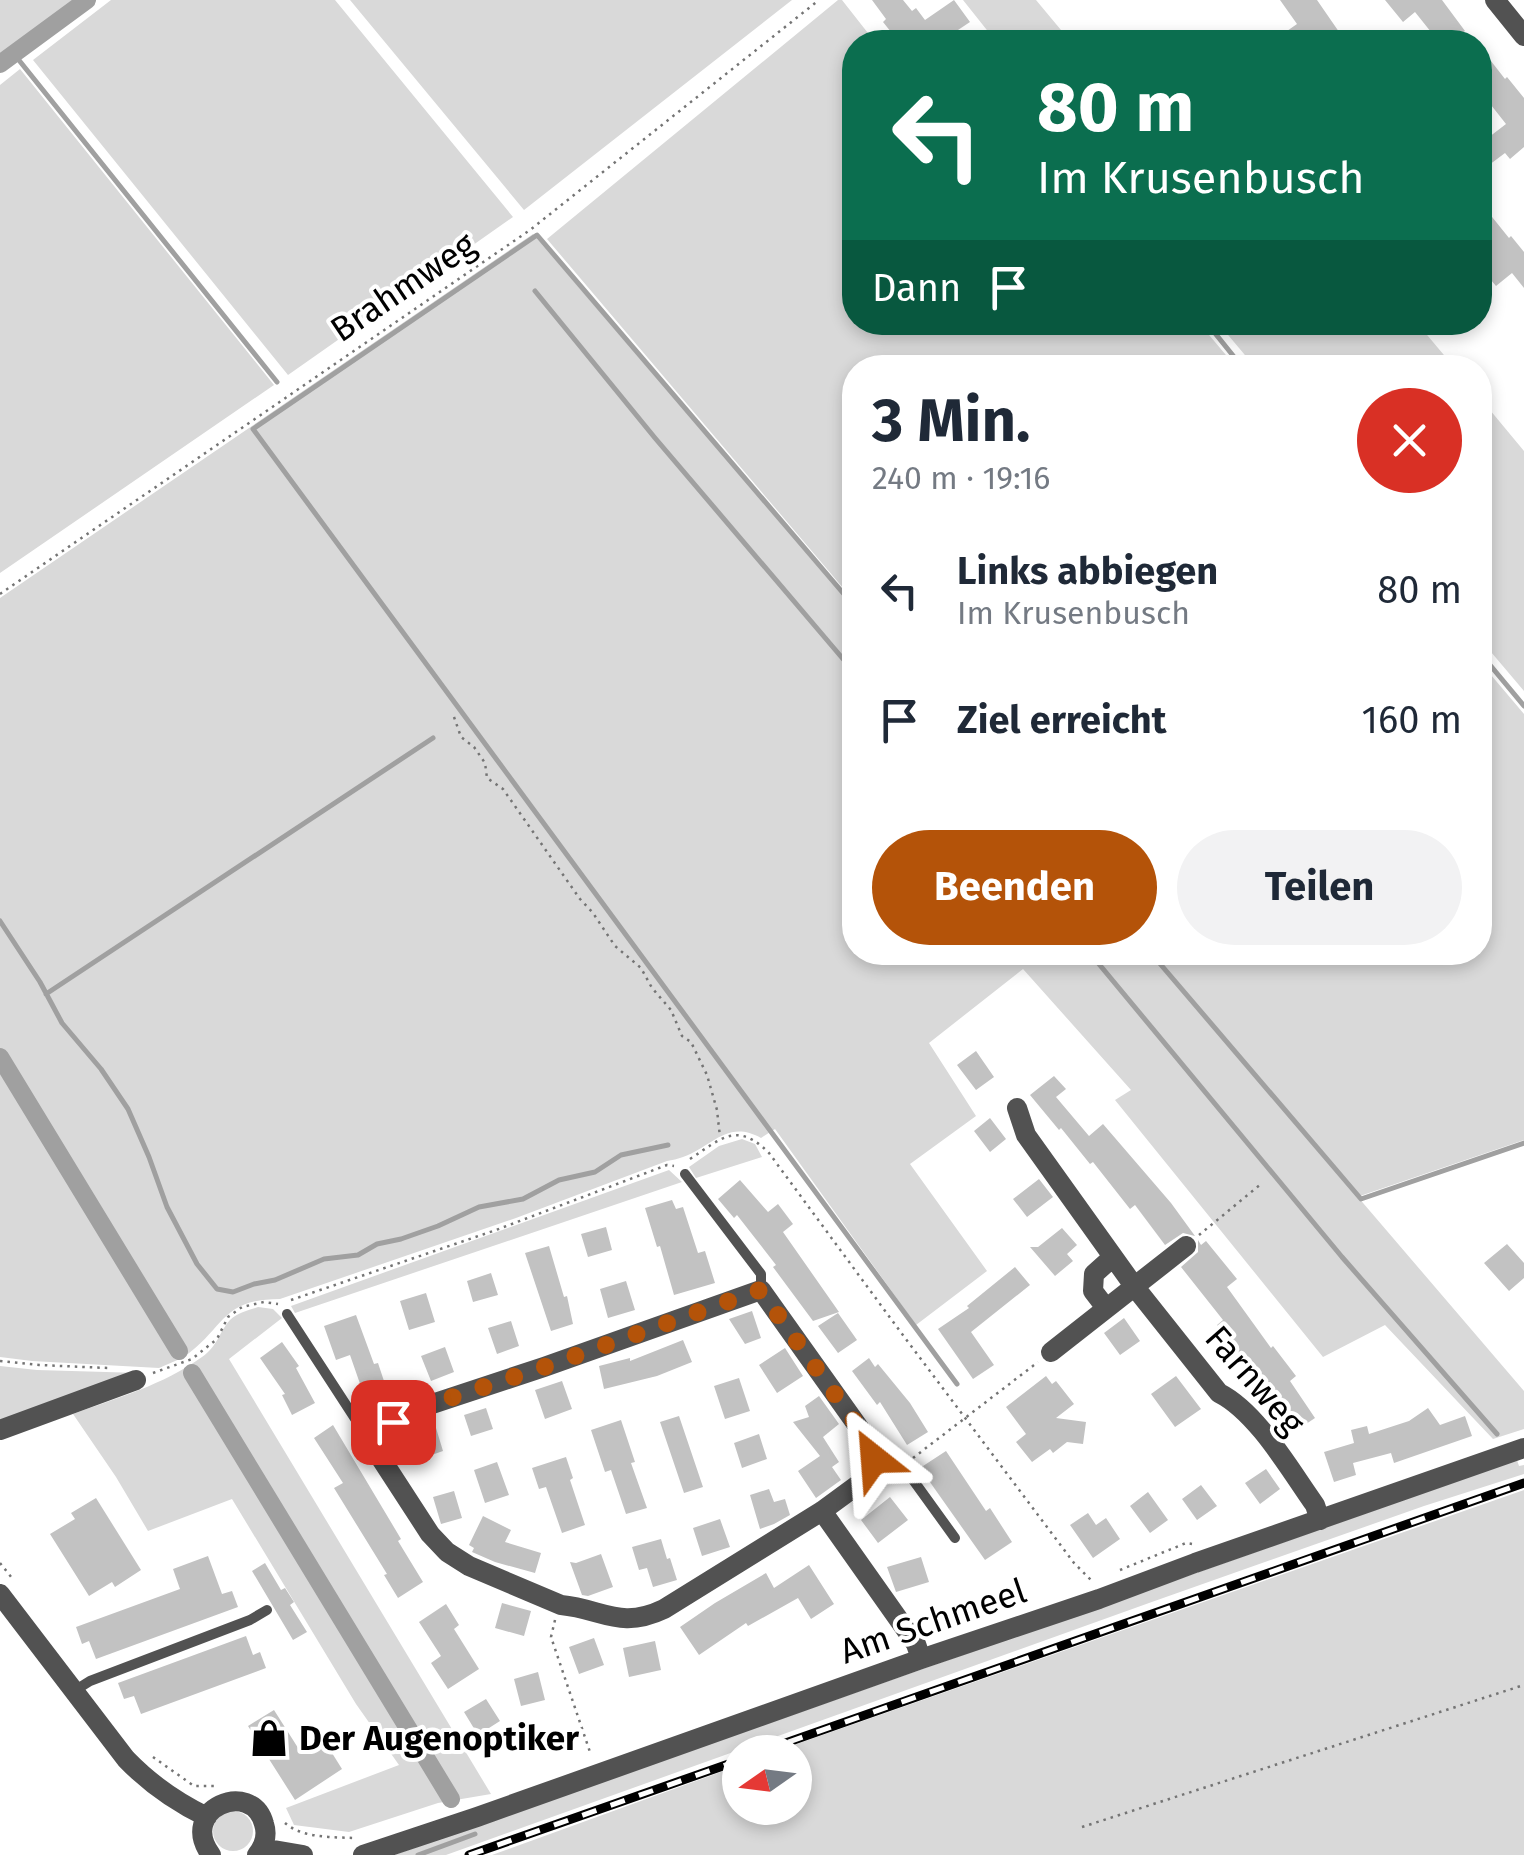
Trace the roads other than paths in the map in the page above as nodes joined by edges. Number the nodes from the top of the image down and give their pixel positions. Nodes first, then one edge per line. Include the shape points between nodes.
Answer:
1 (1495, 0) edge
2 (1524, 36) edge
3 (1017, 1108) dead end
4 (685, 1174) dead end
5 (1186, 1246) road end
6 (1113, 1257) junction
7 (1134, 1286) junction
8 (760, 1290) junction
9 (1106, 1308) junction
10 (287, 1314) dead end
11 (1050, 1352) road end
12 (139, 1375) road end
13 (0, 1430) edge
14 (367, 1438) junction
15 (1524, 1448) edge
16 (873, 1463) junction
17 (822, 1511) junction
18 (1320, 1520) junction
19 (955, 1538) dead end
20 (0, 1594) edge
21 (267, 1610) dead end
22 (921, 1659) junction
23 (73, 1691) junction
24 (207, 1816) junction
25 (365, 1845) edge
26 (259, 1852) edge
27 (211, 1855) edge
28 (303, 1855) edge

1 - 2 street
3 - 6 street, Farnweg via 1026,1135
4 - 8 lane via 761,1274
5 - 7 street
6 - 7 street, Farnweg
6 - 9 street via 1094,1274 1094,1291
7 - 9 street
7 - 18 street, Farnweg via 1219,1393 1252,1419 1316,1505
8 - 14 street via 420,1408
8 - 16 street via 872,1446
9 - 11 street
10 - 14 lane
12 - 13 street
14 - 17 street via 447,1552 561,1605 620,1620 664,1609
15 - 18 street, Am Schmeel
16 - 17 street via 867,1478
16 - 19 lane via 903,1466
17 - 22 street
18 - 22 street, Am Schmeel
20 - 23 street
21 - 23 lane
22 - 25 street, Am Schmeel via 477,1817
23 - 24 street via 139,1773
24 - 26 street via 230,1801 248,1804 264,1823
24 - 27 street via 202,1836
26 - 28 street

